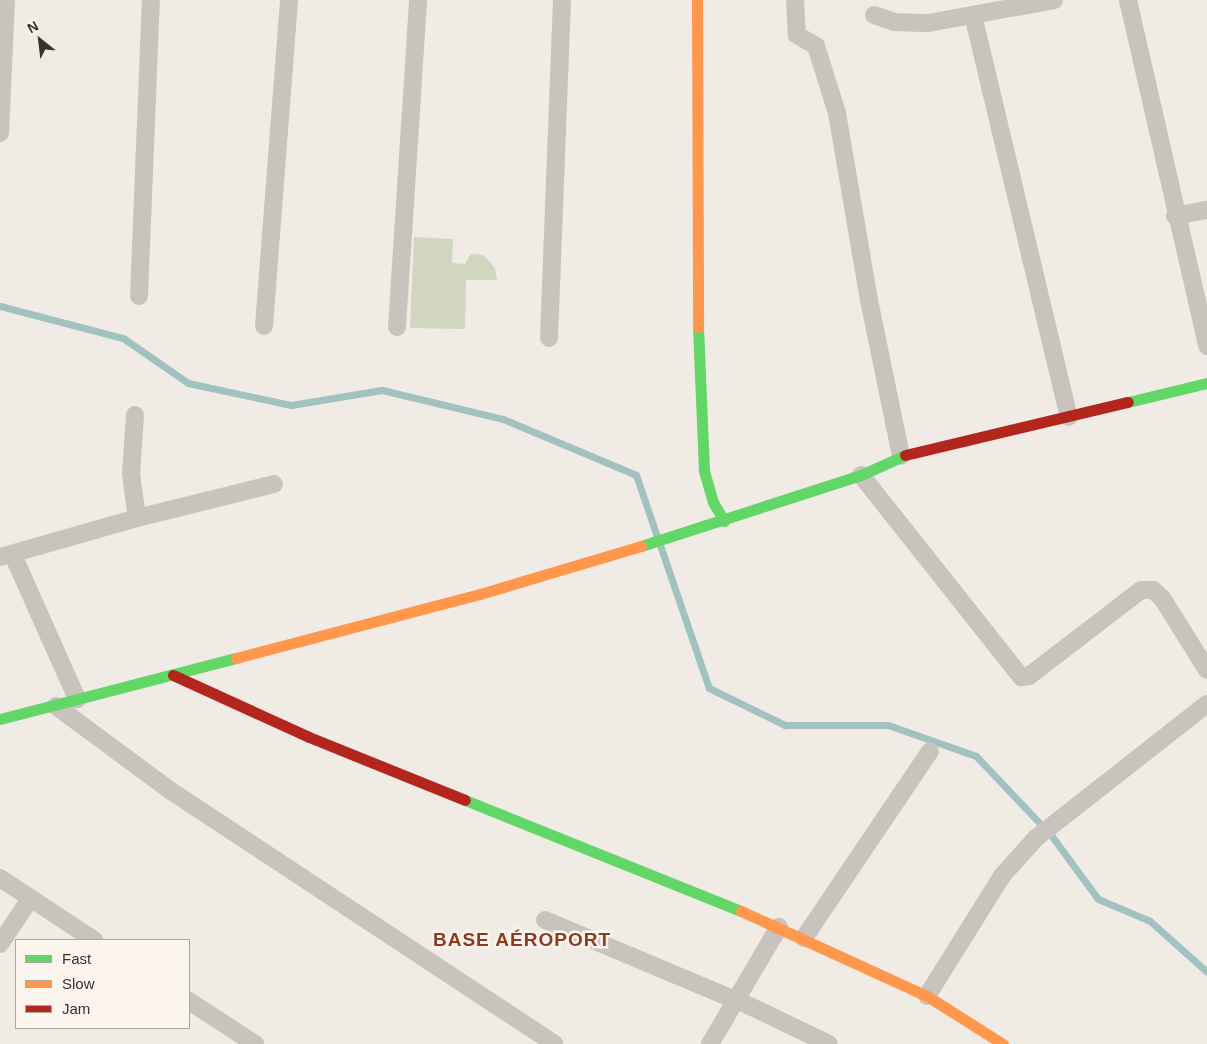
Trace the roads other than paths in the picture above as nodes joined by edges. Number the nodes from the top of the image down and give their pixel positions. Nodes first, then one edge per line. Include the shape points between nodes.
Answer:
1 (6, 0) edge
2 (151, 0) edge
3 (289, 0) edge
4 (418, 0) edge
5 (562, 0) edge
6 (697, 0) edge
7 (795, 0) edge
8 (1054, 0) edge
9 (1128, 0) edge
10 (996, 5) edge
11 (874, 15) dead end
12 (973, 15) junction
13 (0, 133) edge
14 (1207, 210) edge
15 (1175, 216) junction
16 (139, 296) dead end
17 (264, 326) dead end
18 (397, 328) dead end
19 (549, 338) dead end
20 (1207, 346) edge
21 (1207, 383) edge
22 (135, 415) dead end
23 (1069, 417) junction
24 (901, 456) junction
25 (861, 475) junction
26 (274, 484) dead end
27 (137, 518) junction
28 (724, 521) junction
29 (6, 556) edge
30 (1207, 670) edge
31 (173, 675) junction
32 (77, 699) junction
33 (1207, 704) edge
34 (56, 706) junction
35 (0, 719) edge
36 (930, 751) dead end
37 (0, 878) edge
38 (30, 899) junction
39 (545, 920) dead end
40 (779, 927) junction
41 (804, 938) junction
42 (92, 939) edge
43 (0, 944) edge
44 (927, 996) junction
45 (735, 1001) junction
46 (190, 1002) edge
47 (255, 1044) edge
48 (554, 1044) edge
49 (710, 1044) edge
50 (829, 1044) edge
51 (1003, 1044) edge

1 - 13 street
2 - 16 street
3 - 17 street
4 - 18 street
5 - 19 street
6 - 28 street via 696,267 704,471 713,502
7 - 24 street via 797,35 816,46 837,113 869,300
8 - 10 street
9 - 15 street
10 - 12 street
11 - 12 street via 910,23
12 - 23 street
14 - 15 street
15 - 20 street
21 - 23 street
22 - 27 street via 131,474
23 - 24 street
24 - 25 street
25 - 28 street
25 - 30 street via 1021,677 1029,676 1141,590 1153,590 1162,598
26 - 27 street
27 - 29 street
28 - 31 street via 422,610
29 - 32 street
31 - 32 street
31 - 40 street via 318,741
32 - 34 street
33 - 44 street via 1036,838 1002,876
34 - 35 street
34 - 48 street via 171,791
36 - 41 street
37 - 38 street
38 - 42 street
38 - 43 street
39 - 45 street
40 - 41 street
40 - 45 street
41 - 44 street
44 - 51 street
45 - 49 street
45 - 50 street
46 - 47 street

